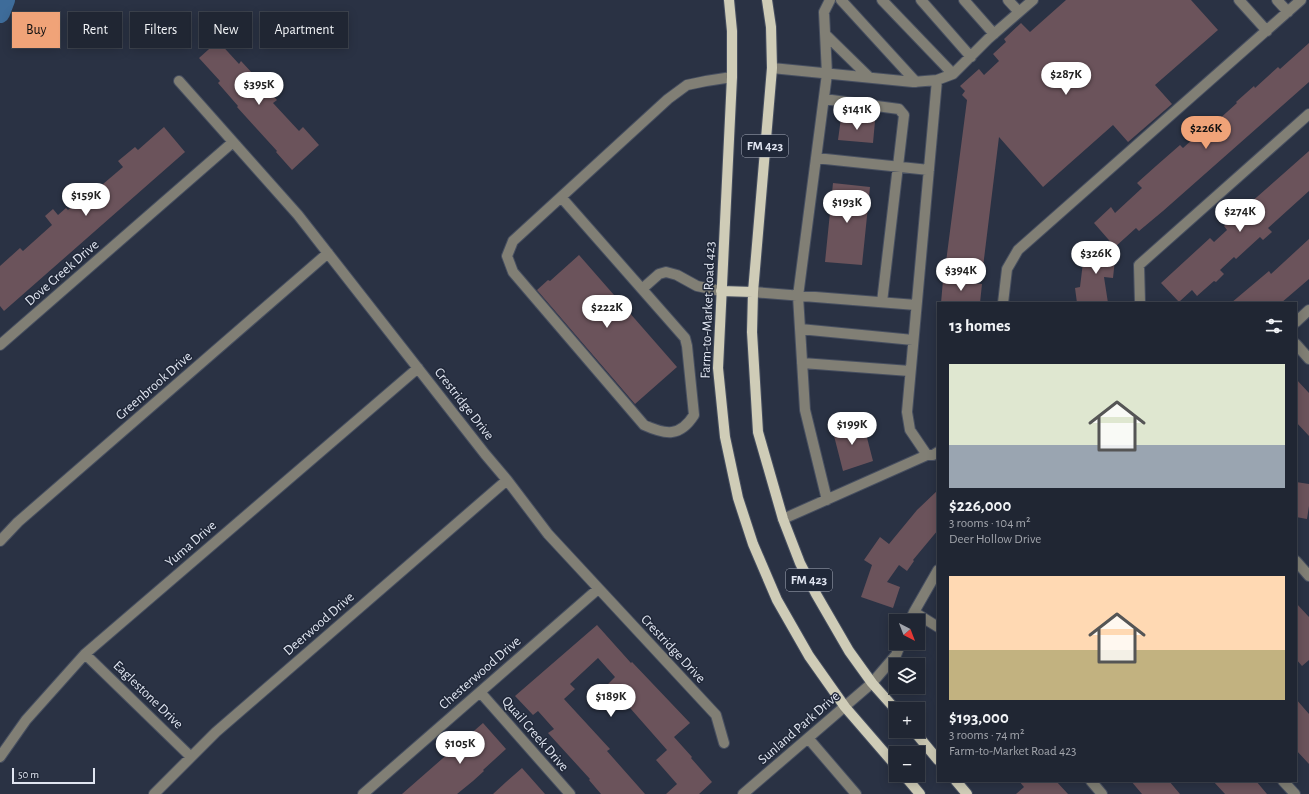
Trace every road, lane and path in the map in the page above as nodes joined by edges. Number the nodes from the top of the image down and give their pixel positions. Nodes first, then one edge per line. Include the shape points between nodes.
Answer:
1 (729, 0) edge
2 (767, 0) edge
3 (830, 0) edge
4 (840, 0) edge
5 (882, 0) edge
6 (921, 0) edge
7 (964, 0) edge
8 (1008, 0) edge
9 (1033, 0) edge
10 (1239, 0) edge
11 (1277, 0) edge
12 (1301, 0) edge
13 (1019, 12) junction
14 (1288, 12) junction
15 (1267, 31) junction
16 (825, 34) junction
17 (994, 34) junction
18 (971, 57) junction
19 (772, 68) junction
20 (827, 74) junction
21 (953, 74) junction
22 (732, 77) junction
23 (870, 78) junction
24 (937, 80) junction
25 (180, 81) dead end
26 (916, 82) junction
27 (824, 99) junction
28 (1309, 114) edge
29 (233, 142) junction
30 (816, 158) junction
31 (899, 167) junction
32 (929, 170) junction
33 (561, 197) junction
34 (328, 253) junction
35 (642, 289) junction
36 (722, 291) junction
37 (753, 292) junction
38 (798, 296) junction
39 (882, 302) junction
40 (1003, 302) edge
41 (1140, 302) edge
42 (916, 305) junction
43 (1309, 310) edge
44 (1297, 321) edge
45 (800, 329) junction
46 (913, 340) junction
47 (0, 345) edge
48 (1297, 345) edge
49 (1309, 358) edge
50 (802, 363) junction
51 (418, 368) junction
52 (910, 371) junction
53 (937, 453) edge
54 (927, 455) junction
55 (507, 480) junction
56 (827, 500) junction
57 (784, 520) junction
58 (0, 541) edge
59 (1297, 562) edge
60 (937, 572) edge
61 (1309, 576) edge
62 (598, 589) junction
63 (913, 614) edge
64 (925, 622) edge
65 (937, 628) edge
66 (898, 650) edge
67 (85, 654) junction
68 (872, 683) junction
69 (480, 692) junction
70 (889, 702) edge
71 (845, 706) junction
72 (808, 738) junction
73 (920, 738) edge
74 (724, 743) dead end
75 (0, 757) edge
76 (191, 757) junction
77 (889, 758) edge
78 (937, 759) edge
79 (910, 782) edge
80 (957, 782) edge
81 (1092, 782) edge
82 (1285, 782) edge
83 (154, 794) edge
84 (363, 794) edge
85 (570, 794) edge
86 (743, 794) edge
87 (856, 794) edge
88 (920, 794) edge
89 (967, 794) edge
90 (1102, 794) edge
91 (1294, 794) edge

1 - 22 main road, Farm-to-Market Road 423 / FM 423
2 - 19 main road, FM 423 via 771,27
3 - 16 street via 824,12
4 - 26 street
5 - 21 street
6 - 18 street
7 - 17 street
8 - 13 street
9 - 13 street
10 - 15 street
11 - 14 street
12 - 14 street
13 - 17 street
14 - 15 street
15 - 40 street via 1018,250 1007,269
16 - 20 street
16 - 23 street
17 - 18 street
18 - 21 street
19 - 20 street
19 - 37 main road, FM 423
20 - 23 street
20 - 27 street
21 - 24 street
22 - 33 street via 687,85 668,99
22 - 36 main road, Farm-to-Market Road 423 / FM 423
23 - 26 street
24 - 26 street
24 - 32 street
25 - 29 street, Crestridge Drive
27 - 30 street
27 - 31 street via 899,109 904,115
28 - 41 street via 1139,265
29 - 34 street, Crestridge Drive
29 - 47 street, Dove Creek Drive
30 - 31 street
30 - 38 street
31 - 32 street
31 - 39 street
32 - 42 street
33 - 35 street
33 - 35 street via 513,242 507,256 509,265 644,425 658,432 681,430 694,415 685,338
34 - 51 street, Crestridge Drive
34 - 58 street, Greenbrook Drive via 18,522
35 - 36 street via 659,274 666,272 696,286
36 - 37 main road
36 - 71 main road, Farm-to-Market Road 423 / FM 423 via 718,368 725,437 738,498 753,544 777,600 809,656
37 - 38 street
37 - 57 main road, FM 423 via 752,332 758,432
38 - 39 street
38 - 45 street
39 - 42 street
42 - 46 street
43 - 44 street
45 - 46 street
45 - 50 street
46 - 52 street
48 - 49 street
50 - 52 street
50 - 56 street via 805,410
51 - 55 street, Crestridge Drive
51 - 67 street, Yuma Drive
52 - 54 street via 907,412 910,430
53 - 54 street
54 - 56 street
55 - 62 street, Crestridge Drive via 548,534
55 - 76 street, Deerwood Drive via 222,727
56 - 57 street
57 - 68 main road, FM 423 via 800,563 816,594 849,651
59 - 61 street
60 - 63 street
62 - 69 street, Chesterwood Drive
62 - 74 street, Crestridge Drive via 716,715
64 - 65 street
66 - 68 street, Sunland Park Drive
67 - 75 street, Yuma Drive via 26,720
67 - 76 street, Eaglestone Drive
68 - 70 main road, FM 423
68 - 71 street, Sunland Park Drive
69 - 84 street, Chesterwood Drive
69 - 85 street, Quail Creek Drive
71 - 72 street, Sunland Park Drive
71 - 77 main road, Farm-to-Market Road 423 / FM 423
72 - 86 street, Sunland Park Drive
72 - 87 street
73 - 78 main road
76 - 83 street, Deerwood Drive
79 - 88 main road
80 - 89 main road
81 - 90 street
82 - 91 street

